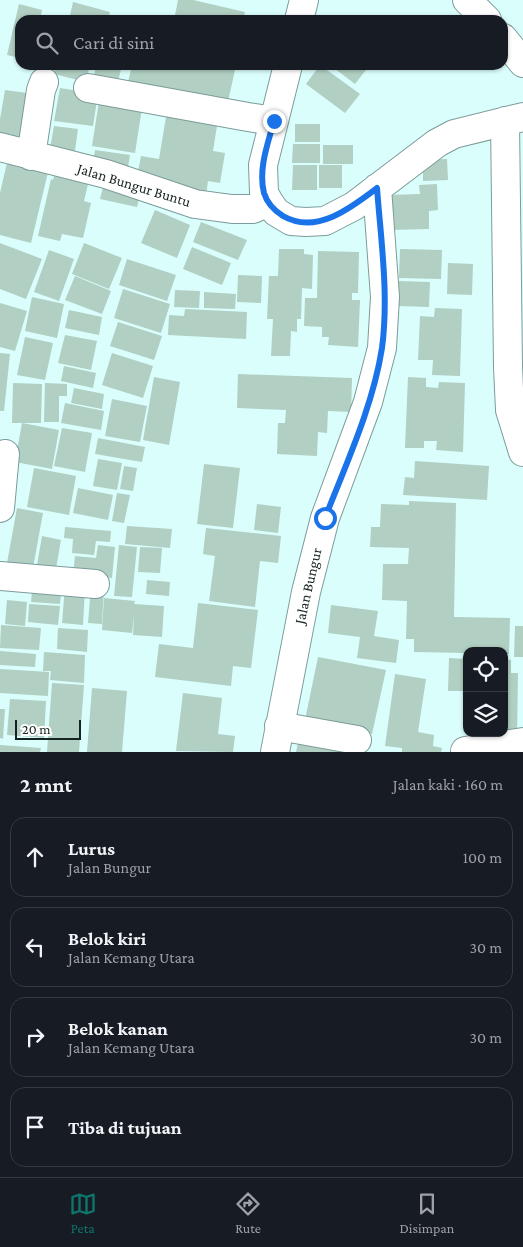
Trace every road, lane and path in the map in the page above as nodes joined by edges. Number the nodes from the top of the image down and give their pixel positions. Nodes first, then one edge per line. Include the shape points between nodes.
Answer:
1 (304, 0) edge
2 (467, 0) edge
3 (300, 15) edge
4 (483, 15) edge
5 (508, 44) edge
6 (523, 63) edge
7 (287, 70) edge
8 (44, 82) dead end
9 (88, 88) dead end
10 (514, 119) edge
11 (274, 121) junction
12 (9, 154) edge
13 (377, 188) junction
14 (268, 202) junction
15 (515, 366) edge
16 (523, 452) edge
17 (5, 454) dead end
18 (0, 508) edge
19 (0, 576) edge
20 (95, 584) dead end
21 (277, 739) edge
22 (357, 740) dead end
23 (523, 742) edge
24 (465, 751) edge

1 - 3 street
2 - 4 street
5 - 6 street
7 - 11 street
8 - 12 street
9 - 11 street
10 - 13 street via 454,134
10 - 15 street
11 - 14 street via 263,165 264,193
12 - 14 street, Jalan Bungur Buntu via 106,174 195,204 253,209
13 - 14 street via 354,206 325,221 292,221 276,212
13 - 21 street, Jalan Bungur via 385,297 382,348 368,402 325,518 306,592
15 - 16 street via 510,410
17 - 18 street
19 - 20 street
21 - 22 street
23 - 24 street

